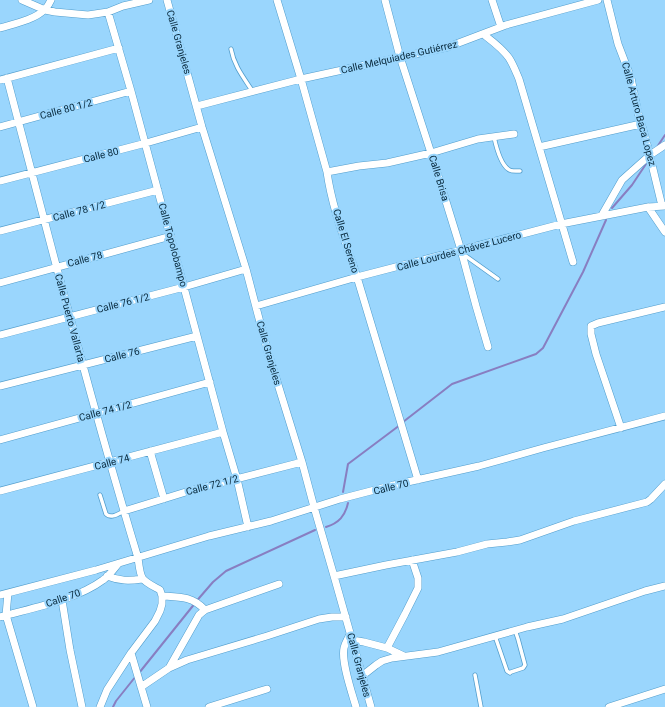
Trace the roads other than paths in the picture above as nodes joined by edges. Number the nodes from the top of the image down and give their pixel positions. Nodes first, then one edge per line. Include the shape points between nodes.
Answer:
1 (22, 0) edge
2 (51, 0) edge
3 (149, 0) edge
4 (167, 0) edge
5 (277, 0) edge
6 (385, 0) edge
7 (492, 0) edge
8 (598, 0) edge
9 (607, 0) edge
10 (123, 3) edge
11 (45, 10) junction
12 (108, 12) junction
13 (501, 27) junction
14 (0, 28) edge
15 (482, 34) junction
16 (118, 48) junction
17 (231, 49) dead end
18 (400, 57) junction
19 (4, 79) edge
20 (301, 79) junction
21 (131, 91) junction
22 (253, 92) junction
23 (197, 106) junction
24 (19, 122) junction
25 (641, 124) junction
26 (0, 127) edge
27 (202, 127) junction
28 (514, 134) dead end
29 (494, 137) junction
30 (146, 143) junction
31 (665, 145) edge
32 (539, 147) junction
33 (431, 153) junction
34 (650, 154) junction
35 (520, 171) dead end
36 (32, 172) junction
37 (327, 172) junction
38 (0, 181) edge
39 (158, 190) junction
40 (664, 206) edge
41 (648, 207) junction
42 (602, 216) junction
43 (45, 220) junction
44 (561, 224) junction
45 (0, 231) edge
46 (665, 232) edge
47 (171, 236) junction
48 (461, 252) junction
49 (573, 262) dead end
50 (57, 267) junction
51 (246, 269) junction
52 (357, 277) junction
53 (498, 279) dead end
54 (0, 283) edge
55 (184, 287) junction
56 (256, 306) junction
57 (665, 307) edge
58 (70, 317) junction
59 (0, 335) edge
60 (197, 336) junction
61 (488, 347) dead end
62 (83, 365) junction
63 (210, 382) junction
64 (0, 386) edge
65 (96, 414) junction
66 (665, 416) edge
67 (622, 428) junction
68 (223, 432) junction
69 (0, 440) edge
70 (150, 451) junction
71 (109, 462) junction
72 (302, 462) junction
73 (237, 479) junction
74 (418, 480) junction
75 (665, 484) edge
76 (0, 491) edge
77 (100, 495) dead end
78 (164, 499) junction
79 (314, 507) junction
80 (124, 511) junction
81 (248, 527) junction
82 (138, 558) junction
83 (412, 560) junction
84 (119, 563) junction
85 (107, 576) junction
86 (334, 576) junction
87 (142, 579) junction
88 (279, 584) dead end
89 (665, 586) edge
90 (4, 594) edge
91 (162, 596) junction
92 (62, 600) junction
93 (202, 607) junction
94 (3, 616) edge
95 (346, 617) junction
96 (515, 630) junction
97 (495, 636) junction
98 (351, 637) junction
99 (387, 648) junction
100 (131, 653) junction
101 (404, 656) junction
102 (168, 668) junction
103 (475, 674) dead end
104 (362, 676) junction
105 (140, 685) junction
106 (267, 689) dead end
107 (665, 689) edge
108 (32, 707) edge
109 (82, 707) edge
110 (100, 707) edge
111 (147, 707) edge
112 (209, 707) edge
113 (356, 707) edge
114 (371, 707) edge
115 (481, 707) edge
116 (610, 707) edge

1 - 11 street
2 - 11 street
3 - 10 street
4 - 23 street, Calle Granjeles
5 - 20 street, Calle El Sereno
6 - 18 street, Calle Brisa
7 - 13 street
8 - 13 street, Calle Melquiades Gutiérrez
9 - 25 street, Calle Arturo Baca Lopez via 618,44 631,78
10 - 12 street
11 - 12 street via 88,15
11 - 14 street via 34,17
12 - 16 street, Calle Topolobampo
13 - 15 street, Calle Melquiades Gutiérrez
15 - 18 street, Calle Melquiades Gutiérrez via 448,47
15 - 32 street via 509,58 519,79
16 - 19 street
16 - 21 street, Calle Topolobampo
17 - 22 lane via 237,68
18 - 20 street, Calle Melquiades Gutiérrez
18 - 33 street, Calle Brisa
19 - 24 street, Calle Puerto Vallarta
20 - 22 street, Calle Melquiades Gutiérrez
20 - 37 street, Calle El Sereno
21 - 24 street, Calle 80 1/2
21 - 30 street, Calle Topolobampo
22 - 23 street, Calle Melquiades Gutiérrez
23 - 27 street, Calle Granjeles
24 - 26 street, Calle 80 1/2
24 - 36 street, Calle Puerto Vallarta
25 - 32 street
25 - 34 street, Calle Arturo Baca Lopez
27 - 30 street, Calle 80
27 - 51 street, Calle Granjeles
28 - 29 street
29 - 33 street
29 - 35 lane via 506,168 509,171
30 - 36 street, Calle 80
30 - 39 street, Calle Topolobampo
31 - 34 street
32 - 44 street
33 - 37 street
33 - 48 street, Calle Brisa
34 - 40 street, Calle Arturo Baca Lopez
34 - 42 street via 622,180
36 - 38 street, Calle 80
36 - 43 street, Calle Puerto Vallarta
37 - 52 street, Calle El Sereno
39 - 43 street, Calle 78 1/2
39 - 47 street, Calle Topolobampo
40 - 41 street, Calle Lourdes Chávez Lucero
41 - 42 street, Calle Lourdes Chávez Lucero
41 - 46 street
42 - 44 street, Calle Lourdes Chávez Lucero
43 - 45 street, Calle 78 1/2
43 - 50 street, Calle Puerto Vallarta
44 - 48 street, Calle Lourdes Chávez Lucero
44 - 49 street
47 - 50 street, Calle 78
47 - 55 street, Calle Topolobampo
48 - 52 street, Calle Lourdes Chávez Lucero
48 - 53 lane
48 - 61 street, Calle Brisa
50 - 54 street, Calle 78
50 - 58 street, Calle Puerto Vallarta
51 - 55 street, Calle 76 1/2
51 - 56 street, Calle Granjeles
52 - 56 street, Calle Lourdes Chávez Lucero
52 - 74 street, Calle El Sereno
55 - 58 street, Calle 76 1/2
55 - 60 street, Calle Topolobampo
56 - 72 street, Calle Granjeles
57 - 67 street via 591,326 596,354
58 - 59 street, Calle 76 1/2
58 - 62 street, Calle Puerto Vallarta
60 - 62 street, Calle 76
60 - 63 street, Calle Topolobampo
62 - 64 street, Calle 76
62 - 65 street, Calle Puerto Vallarta
63 - 65 street, Calle 74 1/2
63 - 68 street, Calle Topolobampo
65 - 69 street, Calle 74 1/2
65 - 71 street, Calle Puerto Vallarta
66 - 67 street, Calle 70
67 - 74 street, Calle 70
68 - 70 street, Calle 74
68 - 73 street, Calle Topolobampo
70 - 71 street, Calle 74
70 - 78 street
71 - 76 street, Calle 74
71 - 80 street, Calle Puerto Vallarta
72 - 73 street, Calle 72 1/2
72 - 79 street, Calle Granjeles
73 - 78 street, Calle 72 1/2
73 - 81 street, Calle Topolobampo
74 - 79 street, Calle 70
75 - 83 street via 651,499 641,504 568,523 520,540 487,544
77 - 80 lane via 108,516
78 - 80 street, Calle 72 1/2
79 - 81 street, Calle 70
79 - 86 street, Calle Granjeles
80 - 82 street, Calle Puerto Vallarta
81 - 82 street, Calle 70
82 - 84 street, Calle 70
82 - 87 street, Calle Puerto Vallarta
83 - 86 street
83 - 99 street via 418,578 418,588
84 - 85 street, Calle 70
84 - 90 street, Calle 70
85 - 87 street via 122,580
85 - 92 street, Calle 70
86 - 95 street, Calle Granjeles
87 - 91 street via 160,590
88 - 93 street
89 - 96 street via 563,620
90 - 94 street
91 - 93 street via 187,598
91 - 100 street via 160,611
92 - 94 street, Calle 70
92 - 109 street
93 - 102 street
94 - 108 street
95 - 98 street, Calle Granjeles
95 - 102 street via 332,617 306,623
96 - 97 street
96 - 97 lane via 525,665 510,673 507,671
97 - 101 street via 444,651
98 - 99 street
98 - 104 street, Calle Granjeles
98 - 113 street via 344,647 343,654
99 - 101 street
100 - 105 street
100 - 110 street via 107,690
101 - 104 street via 382,661
102 - 105 street
103 - 115 lane
104 - 114 street, Calle Granjeles
105 - 111 street
106 - 112 street
107 - 116 street

